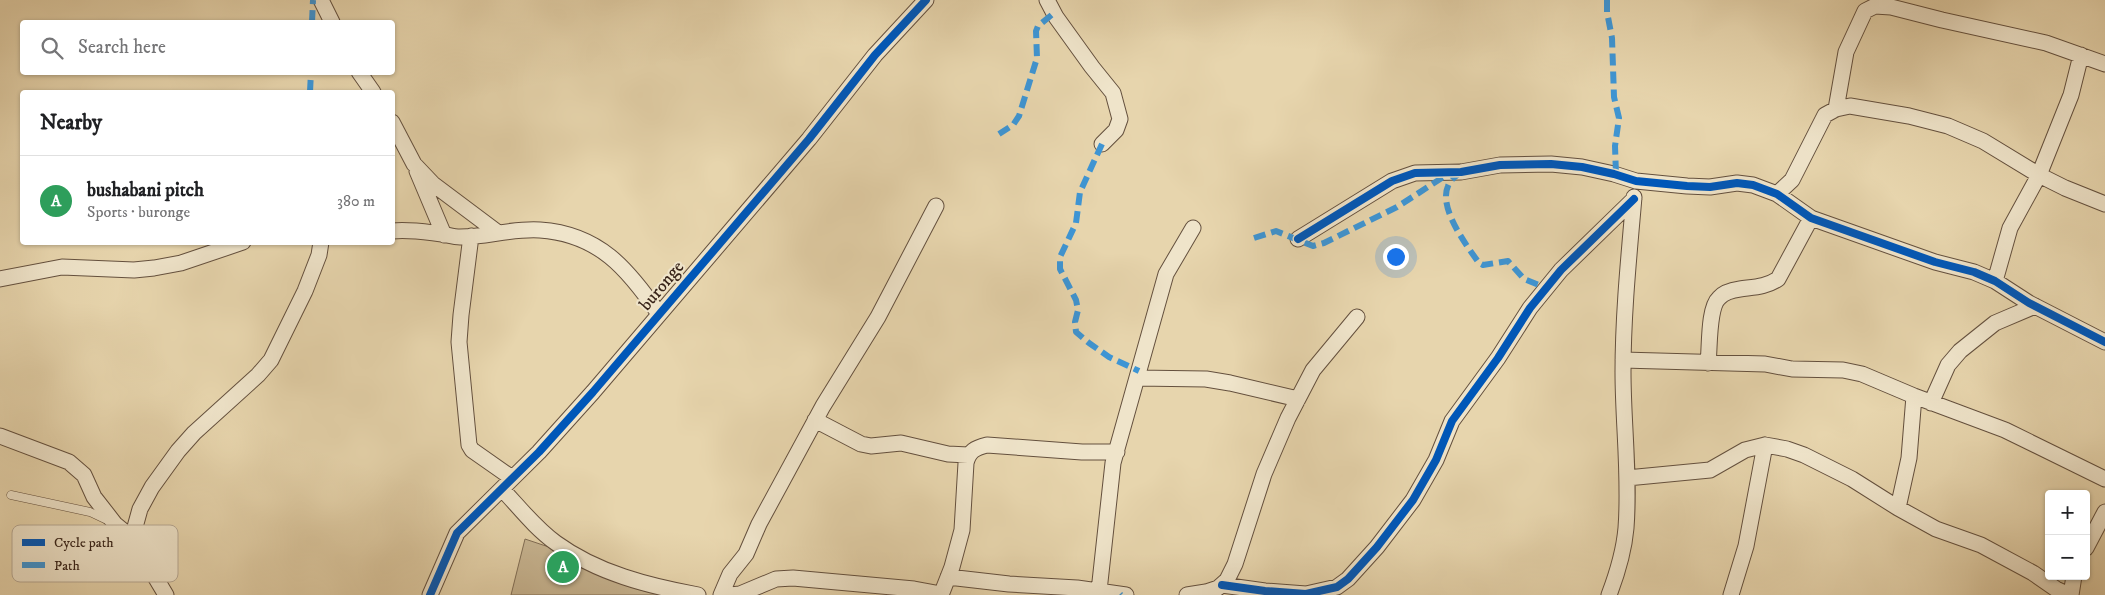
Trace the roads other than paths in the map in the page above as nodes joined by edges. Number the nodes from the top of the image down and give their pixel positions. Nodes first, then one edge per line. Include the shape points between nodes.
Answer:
1 (321, 0) edge
2 (926, 0) edge
3 (1046, 0) edge
4 (331, 20) edge
5 (2081, 55) junction
6 (2105, 64) edge
7 (361, 75) edge
8 (372, 90) edge
9 (1836, 109) junction
10 (395, 128) edge
11 (1102, 144) dead end
12 (414, 164) junction
13 (2039, 175) junction
14 (1636, 181) junction
15 (1777, 194) junction
16 (1634, 199) junction
17 (2105, 204) edge
18 (936, 206) dead end
19 (1811, 218) junction
20 (1193, 228) dead end
21 (395, 230) edge
22 (497, 232) junction
23 (444, 235) junction
24 (471, 236) junction
25 (1298, 239) dead end
26 (235, 245) edge
27 (321, 245) edge
28 (0, 279) edge
29 (1995, 281) junction
30 (2035, 306) junction
31 (659, 314) junction
32 (1357, 317) dead end
33 (2105, 342) edge
34 (1623, 360) junction
35 (1708, 363) junction
36 (1137, 378) junction
37 (1914, 396) junction
38 (1298, 400) junction
39 (1931, 402) junction
40 (815, 420) junction
41 (0, 436) edge
42 (1765, 445) junction
43 (1117, 452) junction
44 (968, 455) junction
45 (1627, 478) junction
46 (2105, 478) edge
47 (507, 484) junction
48 (11, 495) dead end
49 (1898, 508) junction
50 (2105, 512) edge
51 (115, 524) joint
52 (136, 525) edge
53 (2090, 540) edge
54 (948, 577) junction
55 (2073, 580) edge
56 (158, 582) edge
57 (1222, 584) junction
58 (1099, 591) junction
59 (166, 595) edge
60 (430, 595) edge
61 (698, 595) edge
62 (721, 595) edge
63 (730, 595) edge
64 (941, 595) edge
65 (1126, 595) edge
66 (1186, 595) edge
67 (1610, 595) edge
68 (1731, 595) edge
69 (2070, 595) edge

1 - 4 street
2 - 31 street, buronge via 875,55
3 - 11 street via 1114,93 1120,119 1116,130
5 - 6 street
5 - 9 street via 2046,43 1875,6 1865,11 1846,52
5 - 13 street via 2071,95
7 - 8 street
9 - 13 street via 1850,106 1869,108 1948,126 1983,141
9 - 15 street via 1825,115 1792,180
10 - 12 street
12 - 22 street via 433,184
12 - 23 street
13 - 17 street
13 - 29 street via 2010,228
14 - 15 street via 1710,187 1737,183 1767,188
14 - 16 street
14 - 25 street via 1582,167 1551,164 1415,173 1392,181
15 - 19 street
16 - 34 street
16 - 57 street via 1561,270 1530,308 1452,421 1436,460 1413,500 1348,579 1336,587 1306,594
18 - 40 street via 878,317
19 - 29 street
19 - 35 street via 1778,279 1758,288 1726,292 1718,298 1713,306
20 - 36 street via 1166,274
21 - 23 street
22 - 24 street
22 - 31 street via 540,230 577,238 607,253 638,283
23 - 24 street
24 - 47 street via 462,298 460,342 470,445
26 - 28 street via 181,263 154,268 62,266
27 - 52 street via 305,291 270,360 258,376 178,451 152,487
29 - 30 street
30 - 33 street
30 - 39 street via 1995,323 1960,351 1948,365
31 - 47 street, buronge via 587,399
32 - 38 street via 1314,370
34 - 35 street
34 - 45 street
35 - 37 street via 1843,370 1862,374
36 - 38 street via 1206,379
36 - 43 street
37 - 39 street
37 - 49 street via 1909,458
38 - 57 street via 1264,474 1234,564
39 - 46 street via 2005,430
40 - 44 street via 866,445 902,443 948,454
40 - 62 street via 746,554 730,574
41 - 51 street via 69,462 84,475 94,497
42 - 45 street via 1745,450 1710,470
42 - 49 street via 1787,448 1804,455 1852,479
42 - 68 street via 1746,546
43 - 44 street via 987,445 975,448
43 - 58 street
44 - 54 street via 964,472 962,530
45 - 67 street via 1626,530
47 - 60 street, buronge via 457,533
47 - 61 street via 544,533 574,554 632,580
48 - 51 lane via 90,512
49 - 69 street via 1936,529 1980,545
50 - 53 street
54 - 58 street
54 - 64 street
55 - 69 street
56 - 59 street
57 - 66 street via 1206,592
58 - 65 street
63 - 64 street via 776,579 793,578 914,589

